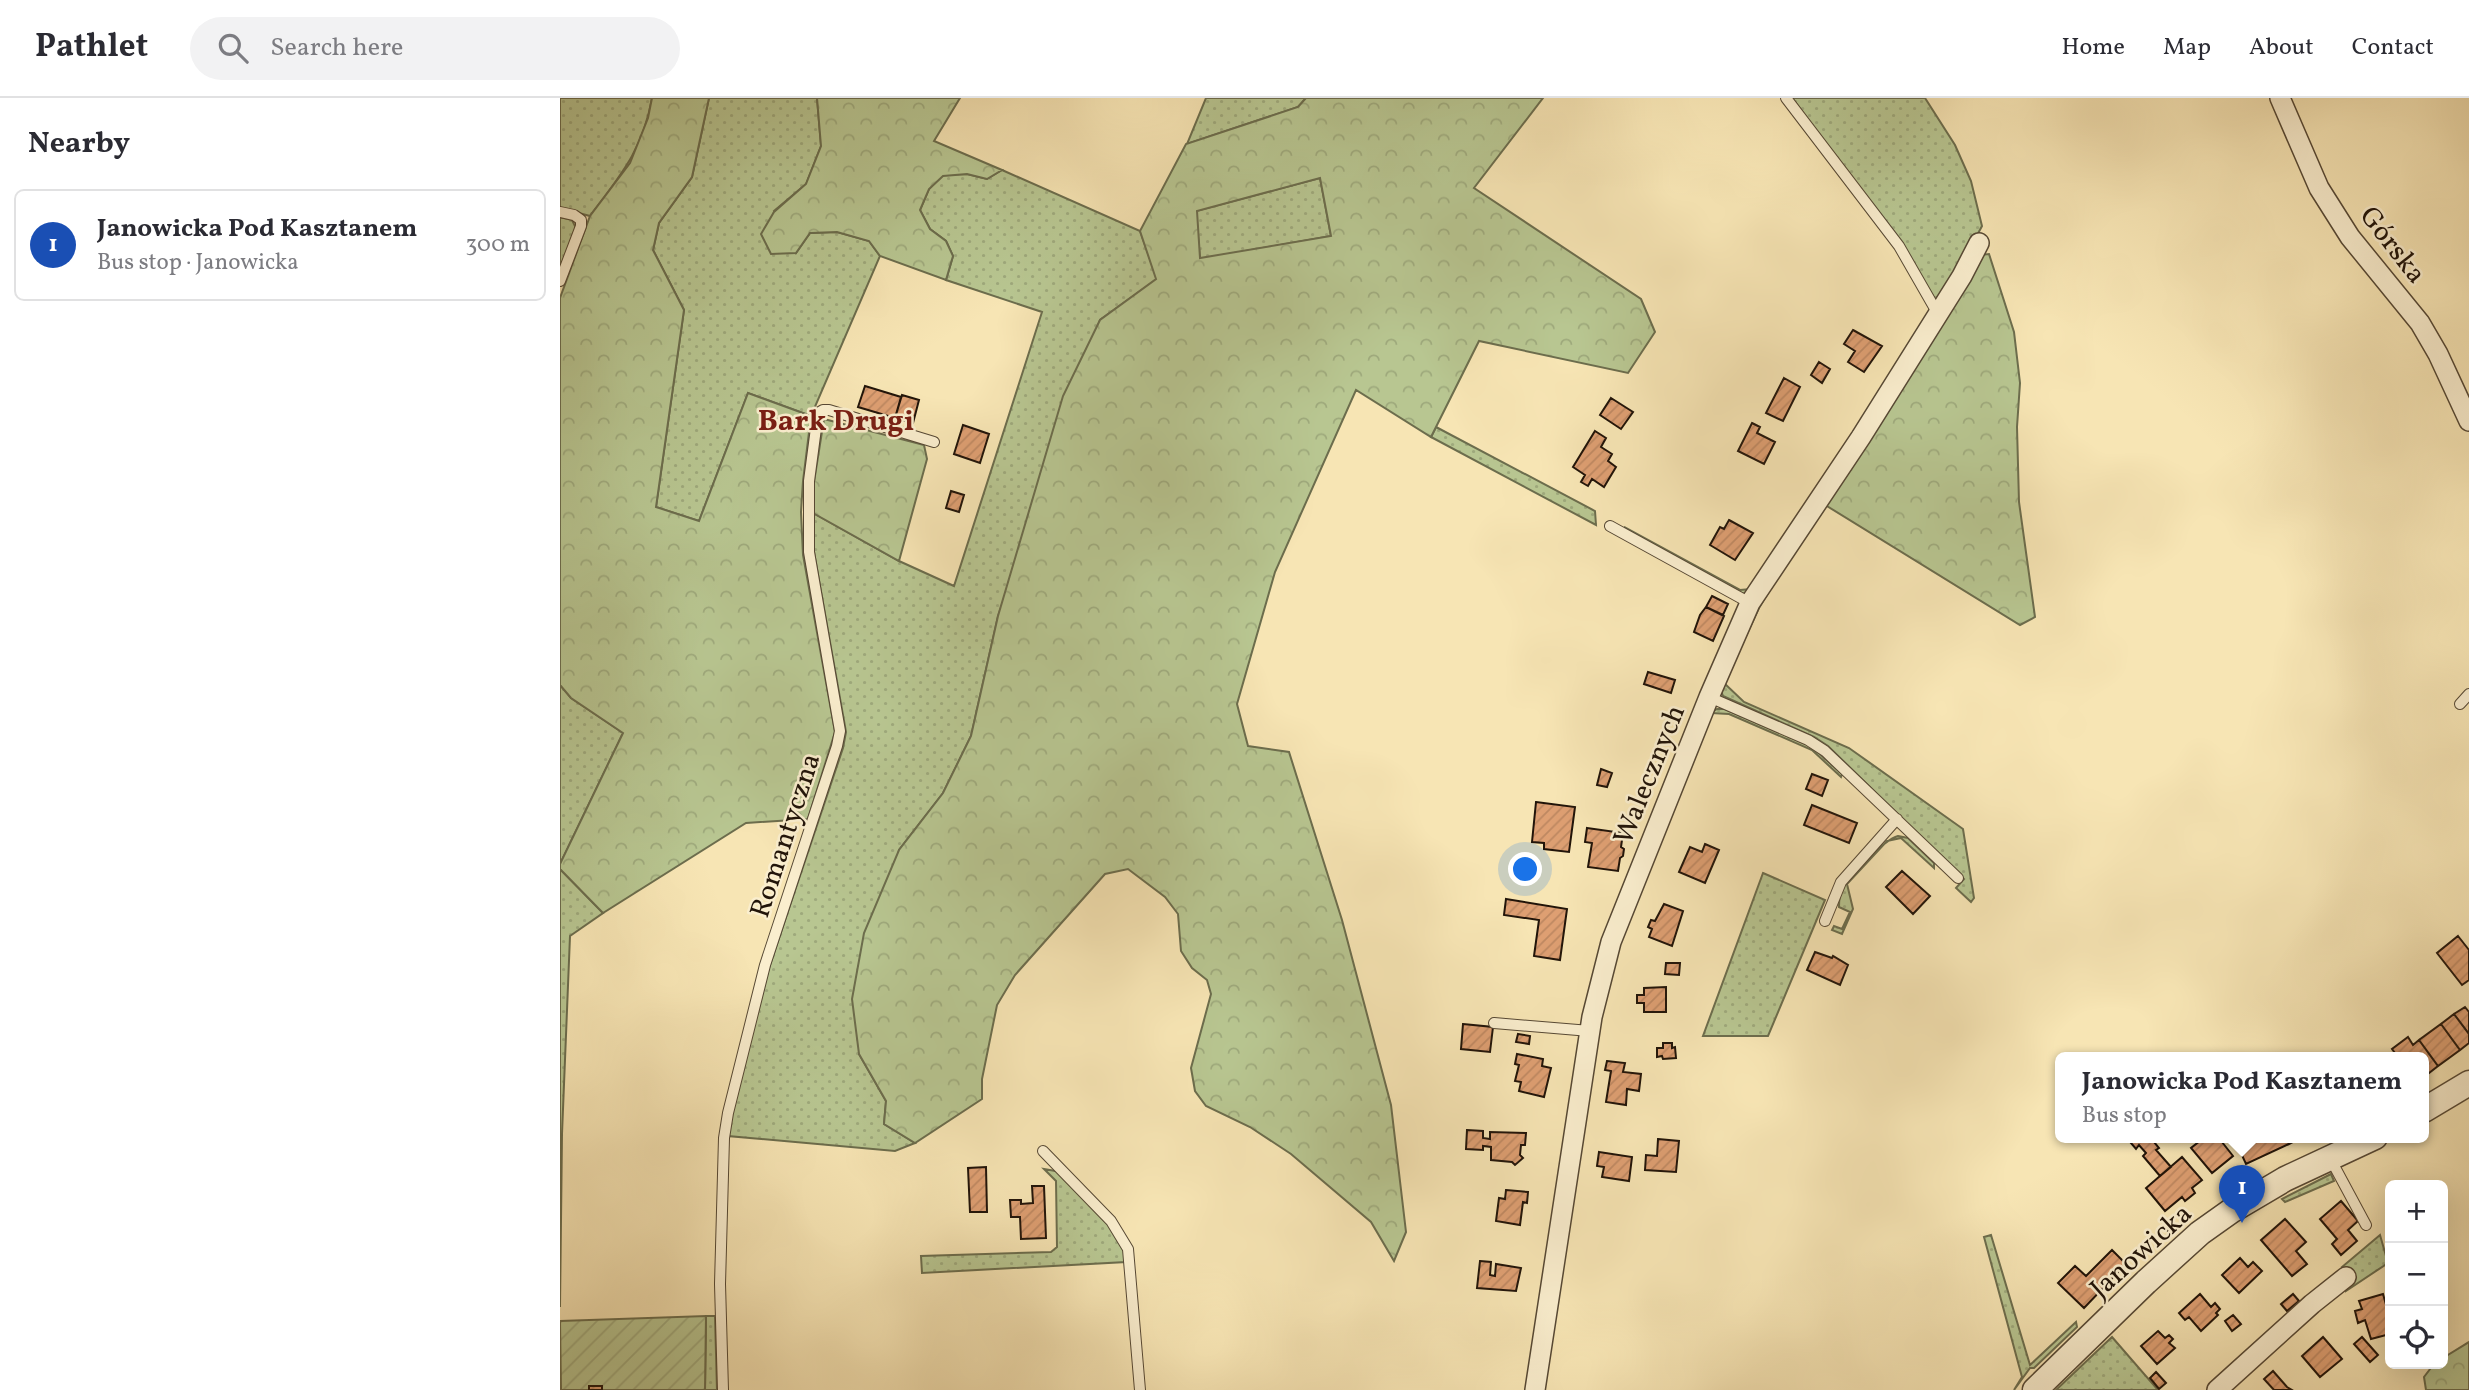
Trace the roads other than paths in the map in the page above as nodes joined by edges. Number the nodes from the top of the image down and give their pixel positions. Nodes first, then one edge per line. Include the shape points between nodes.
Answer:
1 (1786, 98) edge
2 (2280, 98) edge
3 (560, 212) edge
4 (1979, 243) dead end
5 (560, 281) edge
6 (1938, 315) junction
7 (2469, 421) edge
8 (934, 442) dead end
9 (1610, 526) dead end
10 (1750, 603) junction
11 (2469, 694) edge
12 (1709, 697) junction
13 (2460, 704) dead end
14 (1897, 820) junction
15 (1958, 878) dead end
16 (1825, 921) dead end
17 (1494, 1023) dead end
18 (1590, 1031) junction
19 (2469, 1083) edge
20 (2429, 1107) edge
21 (2362, 1143) edge
22 (1043, 1151) dead end
23 (2330, 1157) junction
24 (2366, 1225) dead end
25 (2346, 1277) dead end
26 (723, 1390) edge
27 (1140, 1390) edge
28 (1535, 1390) edge
29 (2035, 1390) edge
30 (2217, 1390) edge

1 - 6 lane via 1899,246
2 - 7 street, Górska via 2319,188 2350,237 2420,323
3 - 5 lane via 581,220
4 - 6 street, Walecznych
6 - 10 street, Walecznych
8 - 26 lane, Romantyczna via 829,410 818,414 809,481 808,552 840,731 765,965 727,1113 720,1284
9 - 10 lane
10 - 12 street, Walecznych
11 - 13 lane
12 - 14 lane via 1825,751
12 - 18 street, Walecznych via 1611,942
14 - 15 lane
14 - 16 lane via 1841,882
17 - 18 lane
18 - 28 street, Walecznych
19 - 20 street
21 - 23 street, Janowicka
22 - 27 lane via 1111,1221 1128,1248
23 - 24 lane
23 - 29 street, Janowicka via 2256,1195 2200,1233
25 - 30 street

